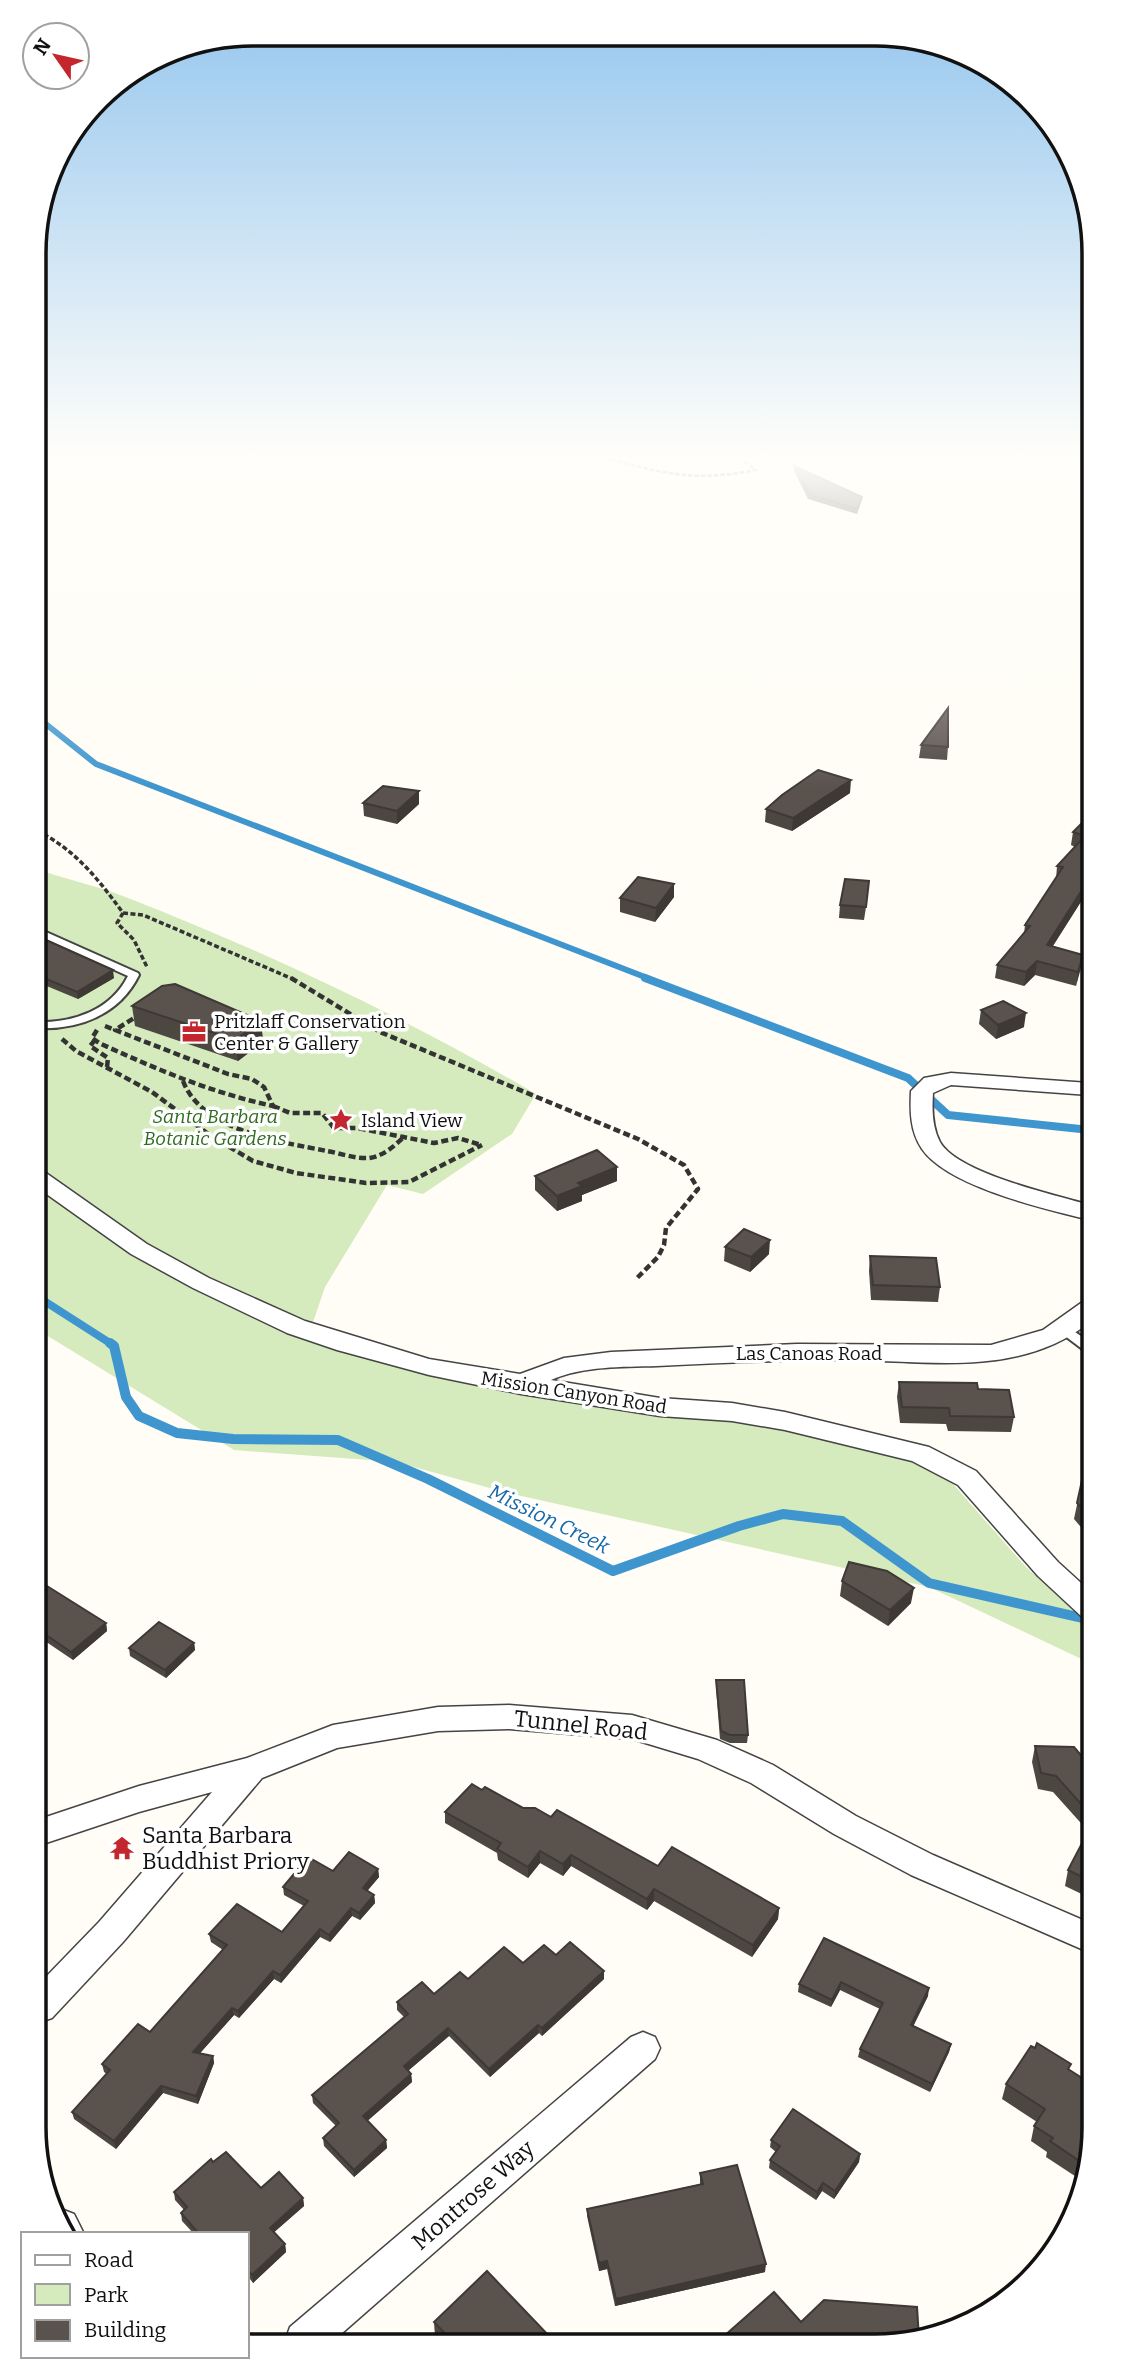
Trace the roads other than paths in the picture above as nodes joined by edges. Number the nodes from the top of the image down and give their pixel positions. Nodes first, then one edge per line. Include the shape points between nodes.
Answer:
1 (46, 935) edge
2 (46, 1026) edge
3 (1082, 1089) edge
4 (46, 1184) edge
5 (1081, 1211) edge
6 (1081, 1316) edge
7 (1066, 1330) junction
8 (1081, 1342) edge
9 (521, 1385) junction
10 (1081, 1599) edge
11 (251, 1769) junction
12 (46, 1830) edge
13 (1081, 1935) edge
14 (46, 2001) edge
15 (643, 2048) dead end
16 (312, 2334) edge

1 - 2 lane via 134,975 129,989 104,1010 71,1023
3 - 5 street via 951,1079 932,1083 922,1091 920,1113 937,1153 1042,1200
4 - 9 street, Mission Canyon Road via 139,1249 296,1327 407,1362
6 - 7 street, Las Canoas Road
7 - 8 lane
7 - 9 street, Las Canoas Road via 1005,1351 955,1357 738,1353 586,1362 540,1371
9 - 10 street, Mission Canyon Road via 785,1421 920,1454 967,1478 1048,1569
11 - 12 street, Tunnel Road
11 - 13 street, Tunnel Road via 333,1737 438,1719 509,1717 632,1727 706,1749 762,1774 922,1865
11 - 14 street
15 - 16 street, Montrose Way

